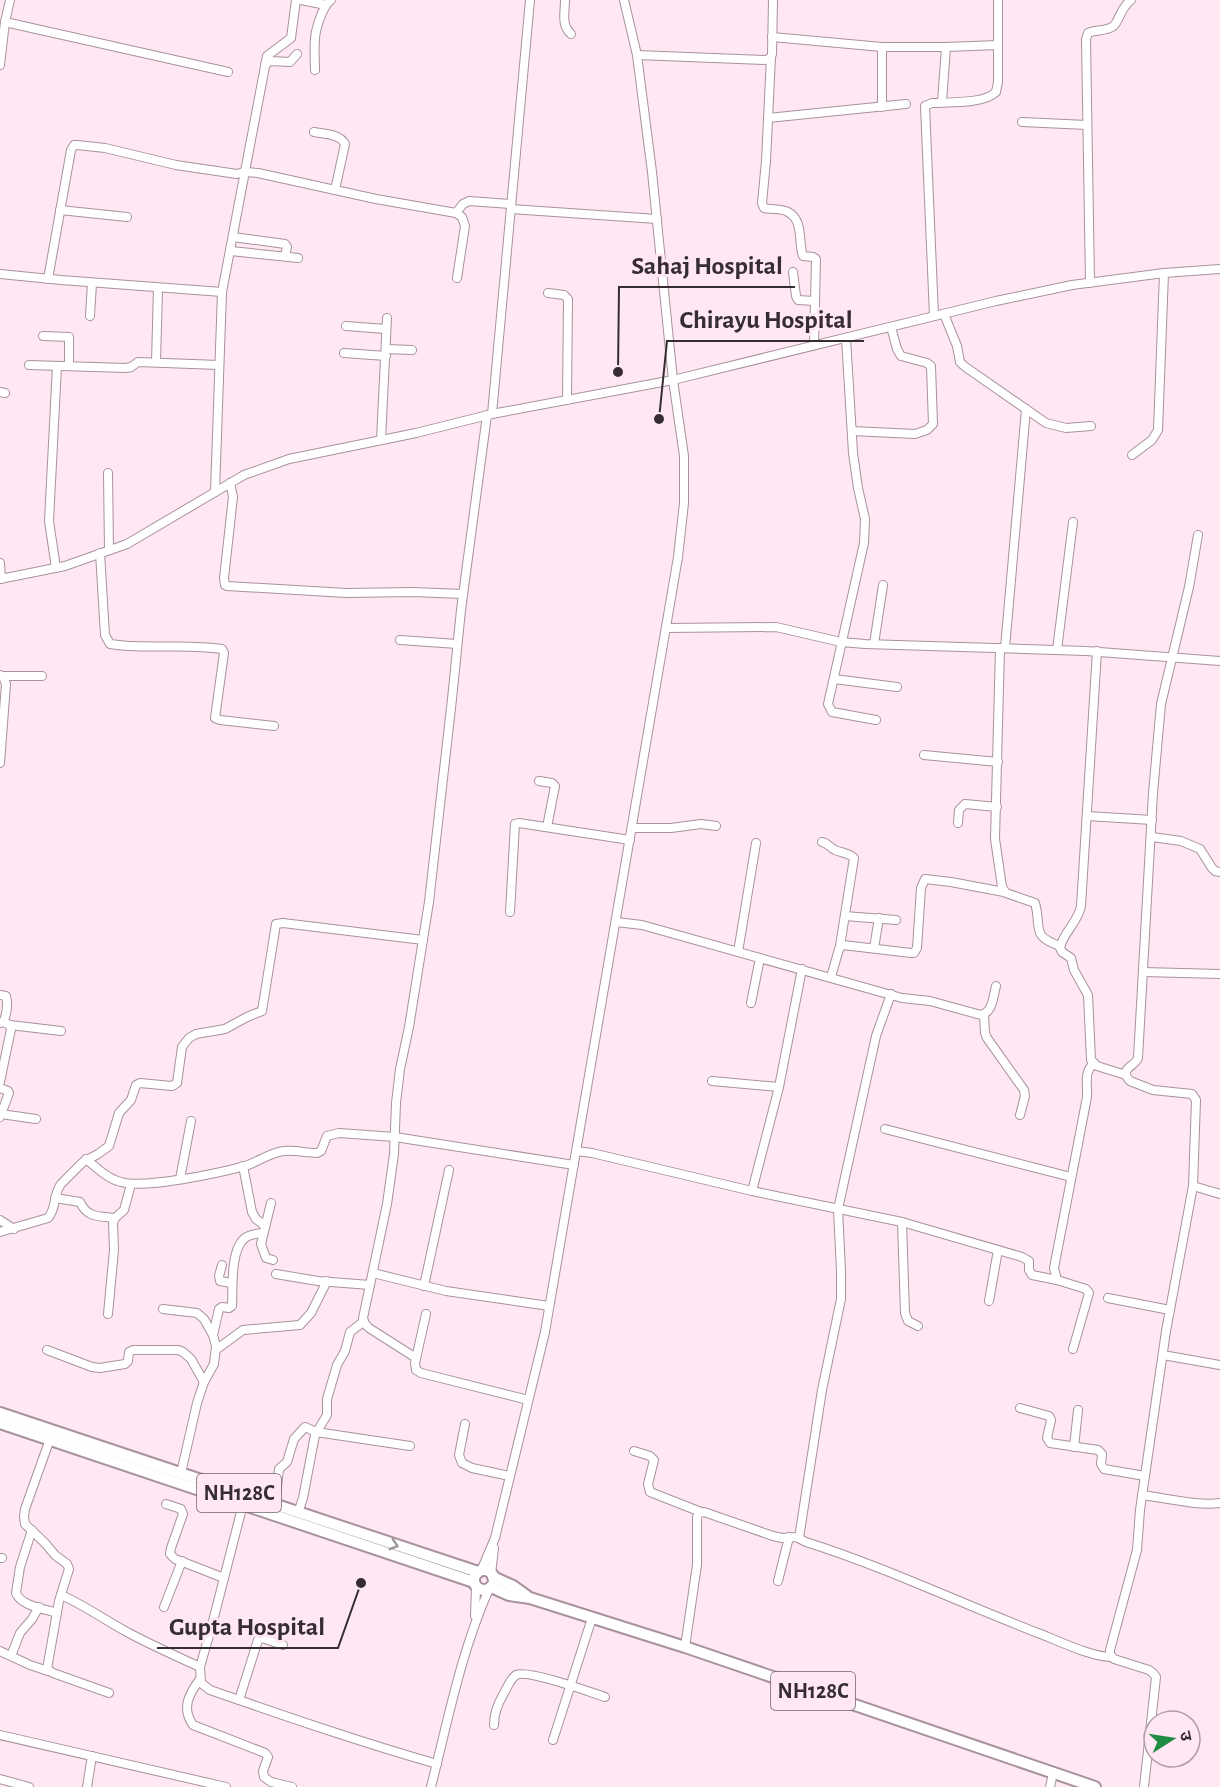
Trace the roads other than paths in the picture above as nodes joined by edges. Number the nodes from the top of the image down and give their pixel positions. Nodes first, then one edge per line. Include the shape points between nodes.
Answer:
1 (10, 0) edge
2 (297, 0) edge
3 (302, 0) edge
4 (530, 0) edge
5 (565, 0) edge
6 (624, 0) edge
7 (773, 0) edge
8 (998, 0) edge
9 (1131, 0) edge
10 (329, 2) edge
11 (4, 18) edge
12 (571, 34) dead end
13 (772, 37) junction
14 (998, 45) junction
15 (882, 47) junction
16 (946, 47) junction
17 (297, 54) dead end
18 (637, 56) junction
19 (771, 57) junction
20 (0, 65) edge
21 (265, 65) junction
22 (315, 70) dead end
23 (228, 72) dead end
24 (942, 102) junction
25 (906, 105) dead end
26 (882, 107) junction
27 (768, 118) junction
28 (1022, 122) dead end
29 (1087, 125) junction
30 (314, 132) dead end
31 (244, 172) junction
32 (336, 190) junction
33 (511, 206) junction
34 (60, 210) junction
35 (456, 213) junction
36 (127, 217) dead end
37 (657, 219) junction
38 (233, 237) junction
39 (231, 251) junction
40 (285, 256) junction
41 (298, 258) dead end
42 (1220, 269) edge
43 (793, 272) dead end
44 (1164, 273) junction
45 (0, 274) edge
46 (458, 278) dead end
47 (48, 279) junction
48 (92, 283) junction
49 (1090, 283) junction
50 (158, 288) junction
51 (222, 292) junction
52 (548, 294) dead end
53 (814, 301) junction
54 (944, 314) junction
55 (90, 316) dead end
56 (934, 316) junction
57 (387, 318) dead end
58 (346, 326) dead end
59 (891, 327) junction
60 (386, 329) junction
61 (43, 336) dead end
62 (846, 338) junction
63 (814, 345) junction
64 (412, 350) dead end
65 (386, 352) junction
66 (344, 353) dead end
67 (156, 362) junction
68 (29, 365) dead end
69 (219, 365) junction
70 (57, 366) junction
71 (69, 366) junction
72 (673, 380) junction
73 (567, 400) junction
74 (1026, 409) junction
75 (490, 414) junction
76 (1091, 426) dead end
77 (852, 431) junction
78 (381, 440) junction
79 (1132, 455) dead end
80 (108, 473) dead end
81 (230, 483) junction
82 (215, 492) junction
83 (1074, 522) dead end
84 (1198, 534) dead end
85 (110, 550) junction
86 (100, 554) junction
87 (0, 563) edge
88 (56, 568) junction
89 (1, 579) edge
90 (883, 585) dead end
91 (463, 594) junction
92 (666, 628) junction
93 (400, 640) dead end
94 (841, 642) junction
95 (457, 644) junction
96 (874, 644) junction
97 (1003, 648) junction
98 (1057, 650) junction
99 (1097, 651) junction
100 (1172, 657) junction
101 (1220, 661) edge
102 (2, 675) edge
103 (42, 676) dead end
104 (834, 679) junction
105 (897, 687) dead end
106 (876, 720) dead end
107 (274, 726) dead end
108 (924, 754) dead end
109 (998, 762) junction
110 (0, 763) edge
111 (539, 781) dead end
112 (997, 807) junction
113 (1087, 816) junction
114 (1152, 819) junction
115 (958, 823) dead end
116 (716, 826) dead end
117 (548, 827) junction
118 (632, 828) junction
119 (1152, 837) junction
120 (630, 840) junction
121 (822, 842) dead end
122 (756, 843) dead end
123 (1220, 872) edge
124 (1004, 892) junction
125 (510, 912) dead end
126 (845, 916) junction
127 (879, 918) junction
128 (896, 920) dead end
129 (616, 922) junction
130 (423, 940) junction
131 (840, 946) junction
132 (1060, 946) junction
133 (874, 948) junction
134 (738, 952) junction
135 (760, 958) junction
136 (802, 969) junction
137 (1143, 972) junction
138 (1220, 974) edge
139 (831, 977) junction
140 (996, 986) dead end
141 (891, 994) junction
142 (0, 995) edge
143 (751, 1003) dead end
144 (984, 1015) junction
145 (4, 1023) edge
146 (61, 1031) dead end
147 (1094, 1063) junction
148 (1126, 1074) junction
149 (712, 1081) dead end
150 (0, 1083) edge
151 (779, 1087) junction
152 (0, 1089) edge
153 (1, 1115) edge
154 (1020, 1115) dead end
155 (36, 1119) dead end
156 (191, 1121) dead end
157 (885, 1129) dead end
158 (395, 1137) junction
159 (576, 1151) junction
160 (86, 1159) junction
161 (574, 1165) junction
162 (243, 1166) junction
163 (449, 1170) dead end
164 (1071, 1178) junction
165 (180, 1179) junction
166 (131, 1184) junction
167 (1193, 1186) junction
168 (752, 1191) junction
169 (1220, 1194) edge
170 (55, 1198) junction
171 (271, 1203) dead end
172 (838, 1209) junction
173 (115, 1218) junction
174 (0, 1220) edge
175 (902, 1222) junction
176 (14, 1228) junction
177 (264, 1229) junction
178 (0, 1232) edge
179 (998, 1250) junction
180 (273, 1260) dead end
181 (222, 1265) dead end
182 (373, 1273) junction
183 (276, 1274) dead end
184 (1057, 1280) junction
185 (327, 1281) junction
186 (231, 1283) junction
187 (370, 1285) junction
188 (424, 1287) junction
189 (1108, 1298) dead end
190 (988, 1301) dead end
191 (549, 1306) junction
192 (163, 1309) dead end
193 (1170, 1310) junction
194 (108, 1314) dead end
195 (426, 1314) dead end
196 (363, 1322) junction
197 (918, 1326) dead end
198 (213, 1335) junction
199 (217, 1349) junction
200 (1073, 1349) dead end
201 (47, 1350) dead end
202 (1163, 1355) junction
203 (416, 1358) junction
204 (1220, 1365) edge
205 (204, 1382) junction
206 (528, 1400) junction
207 (1020, 1408) dead end
208 (1078, 1410) dead end
209 (0, 1413) edge
210 (0, 1423) edge
211 (465, 1424) dead end
212 (316, 1432) junction
213 (50, 1439) junction
214 (410, 1446) dead end
215 (1074, 1447) junction
216 (634, 1451) dead end
217 (181, 1473) junction
218 (510, 1476) junction
219 (1145, 1476) junction
220 (1142, 1495) junction
221 (1220, 1503) edge
222 (166, 1504) dead end
223 (243, 1504) junction
224 (275, 1505) junction
225 (701, 1512) junction
226 (298, 1513) junction
227 (32, 1530) junction
228 (789, 1538) junction
229 (799, 1538) junction
230 (182, 1561) junction
231 (224, 1578) junction
232 (484, 1580) junction
233 (778, 1581) dead end
234 (61, 1595) junction
235 (39, 1607) junction
236 (164, 1607) dead end
237 (57, 1613) junction
238 (592, 1618) junction
239 (475, 1620) junction
240 (283, 1645) dead end
241 (685, 1647) junction
242 (0, 1651) edge
243 (11, 1656) junction
244 (1112, 1657) junction
245 (200, 1667) junction
246 (48, 1671) junction
247 (200, 1679) junction
248 (571, 1686) junction
249 (109, 1693) dead end
250 (605, 1697) dead end
251 (239, 1700) junction
252 (494, 1725) dead end
253 (0, 1736) edge
254 (553, 1740) dead end
255 (92, 1756) junction
256 (437, 1764) junction
257 (1053, 1773) junction
258 (0, 1779) edge
259 (29, 1787) edge
260 (87, 1787) edge
261 (226, 1787) edge
262 (292, 1787) edge
263 (431, 1787) edge
264 (1050, 1787) edge
265 (1095, 1787) edge
266 (1143, 1787) edge

1 - 11 street
2 - 21 street via 291,38 270,52
3 - 10 street
4 - 33 street
5 - 12 street via 564,24
6 - 18 street
7 - 13 street
8 - 14 street
9 - 29 street via 1122,8 1115,25 1086,35
10 - 22 street via 315,39
11 - 20 street
11 - 23 street
13 - 15 street
13 - 19 street
14 - 16 street
14 - 24 street via 998,89 993,95
15 - 16 street
15 - 26 street
16 - 24 street
17 - 21 street via 290,62 270,61
18 - 19 street via 761,60
18 - 37 street
19 - 27 street
21 - 31 street
24 - 56 street via 928,104 924,110
25 - 26 street
26 - 27 street
27 - 53 street via 763,206 789,212 796,220 801,252 816,259
28 - 29 street
29 - 49 street
30 - 32 street via 344,141
31 - 32 street
31 - 34 street via 176,165 105,148 74,145
31 - 38 street
32 - 35 street
33 - 35 street via 469,201
33 - 37 street
33 - 75 street
34 - 36 street
34 - 47 street
35 - 46 street via 465,226
37 - 72 street
38 - 39 street
38 - 40 street via 285,244
39 - 40 street
39 - 51 street
40 - 41 street
42 - 44 street
43 - 53 street via 798,300
44 - 49 street
44 - 79 street via 1158,430 1152,440
45 - 47 street
47 - 48 street
48 - 50 street
48 - 55 street
49 - 54 street
50 - 51 street
50 - 67 street
51 - 69 street
52 - 73 street via 568,299
53 - 63 street
54 - 56 street
54 - 74 street via 960,362
56 - 59 street
57 - 60 street
58 - 60 street
59 - 62 street
59 - 77 street via 901,356 930,366 933,424 915,434
60 - 65 street
61 - 71 street via 69,337
62 - 63 street
62 - 77 street
63 - 72 street
64 - 65 street
65 - 66 street
65 - 78 street
67 - 69 street
67 - 71 street via 138,362 126,368
68 - 70 street
69 - 82 street
70 - 71 street
70 - 88 street via 49,521
72 - 73 street
72 - 92 street via 684,456 684,503
73 - 75 street
74 - 76 street via 1054,426
74 - 97 street
75 - 78 street
75 - 91 street
77 - 94 street via 854,466 865,519 864,543
78 - 81 street via 289,459
80 - 85 street
81 - 82 street
81 - 91 street via 233,497 224,578 227,586
82 - 85 street
83 - 98 street
84 - 100 street via 1190,587
85 - 86 street
86 - 88 street
86 - 107 street via 105,634 110,644 222,649 215,718
87 - 89 street
88 - 89 street
90 - 96 street
91 - 95 street
92 - 94 street via 776,627
92 - 118 street
93 - 95 street
94 - 96 street
94 - 104 street
95 - 130 street
96 - 97 street
97 - 98 street
97 - 109 street
98 - 99 street
99 - 100 street
99 - 113 street
100 - 101 street
100 - 114 street via 1161,704
102 - 103 street
102 - 110 street via 6,684
104 - 105 street
104 - 106 street via 830,710
108 - 109 street
109 - 112 street
111 - 117 street via 555,786
112 - 115 street via 965,804 959,810
112 - 124 street via 995,839
113 - 114 street
113 - 132 street via 1081,906
114 - 119 street
116 - 118 street
117 - 120 street
117 - 125 street via 515,824
118 - 120 street
119 - 123 street via 1181,841 1200,849 1212,868
119 - 137 street
120 - 129 street
121 - 126 street via 854,858
122 - 134 street
124 - 132 street via 1035,903 1040,935
124 - 133 street via 925,879 916,951
126 - 127 street
126 - 131 street
127 - 128 street
127 - 133 street
129 - 134 street via 642,925
129 - 159 street
130 - 158 street via 400,1068
130 - 160 street via 276,924 262,1011 225,1029 189,1038 182,1047 177,1083 137,1083 131,1100 119,1113 109,1146
131 - 133 street
131 - 139 street
132 - 147 street via 1071,958 1088,995
134 - 135 street
135 - 136 street
135 - 143 street
136 - 139 street
136 - 151 street
137 - 138 street
137 - 148 street via 1138,1058
139 - 141 street
140 - 144 street via 990,1009
141 - 144 street
141 - 172 street via 873,1048
142 - 145 street via 7,1000
144 - 154 street via 987,1038 1024,1090
145 - 146 street
145 - 150 street via 11,1029
147 - 148 street
147 - 164 street via 1087,1073 1087,1098
148 - 167 street via 1130,1081 1153,1090 1195,1096
149 - 151 street
151 - 168 street
152 - 153 street via 9,1091
153 - 155 street
156 - 165 street
157 - 164 street
158 - 161 street
158 - 162 street via 333,1134 327,1136 319,1153 285,1151
158 - 182 street
159 - 161 street
159 - 168 street
160 - 166 street via 110,1178
160 - 170 street via 61,1184
161 - 191 street
162 - 165 street
162 - 177 street via 252,1212
163 - 188 street
164 - 184 street via 1054,1268
165 - 166 street
166 - 173 street via 124,1210
167 - 169 street
167 - 193 street
168 - 172 street
170 - 173 street via 80,1202 85,1212 92,1215
170 - 176 street via 48,1218
171 - 177 street
172 - 175 street
172 - 229 street via 841,1299
173 - 194 street
174 - 176 street
175 - 179 street
175 - 197 street via 905,1313 908,1321
176 - 178 street
177 - 180 street via 263,1254
177 - 186 street via 240,1243
179 - 184 street via 1027,1259 1032,1275
179 - 190 street
181 - 186 street via 220,1281
182 - 187 street
182 - 188 street
183 - 185 street
184 - 200 street via 1089,1293
185 - 187 street
185 - 199 street via 311,1313 300,1325 243,1330
186 - 198 street via 232,1306 219,1309
187 - 196 street
188 - 191 street
189 - 193 street
191 - 206 street
192 - 198 street via 198,1313
193 - 202 street
195 - 203 street
196 - 203 street
196 - 212 street via 350,1332 327,1399 327,1415
198 - 199 street
199 - 205 street
201 - 205 street via 96,1368 127,1363 133,1350 178,1350 187,1355
202 - 204 street
202 - 219 street
203 - 206 street via 418,1372
205 - 217 street
206 - 218 street
207 - 215 street via 1049,1416 1048,1441
208 - 215 street
209 - 217 highway, NH128C
210 - 213 highway, NH128C
211 - 218 street via 459,1455 462,1463
212 - 214 street
212 - 224 street via 305,1427 294,1439 287,1462 279,1469
212 - 226 street
213 - 223 highway, NH128C
213 - 227 street via 24,1514 25,1524
215 - 219 street via 1098,1450 1104,1468
216 - 225 street via 654,1460 650,1492
217 - 224 highway, NH128C
218 - 232 street
219 - 220 street
220 - 221 street
220 - 244 street via 1137,1550 1110,1650
222 - 230 street via 182,1511 170,1552
223 - 231 street
223 - 232 highway, NH128C
224 - 226 highway, NH128C
225 - 228 street
225 - 241 street via 697,1517 697,1565
226 -> 232 highway, NH128C
227 - 234 street via 68,1566
227 - 235 street via 16,1593 22,1601
228 - 229 street
228 - 233 street
229 - 244 street via 1097,1655
230 - 231 street
230 - 236 street
231 - 245 street
232 - 238 highway, NH128C via 513,1586 530,1598
232 - 239 street
232 - 239 street
234 - 237 street
234 - 245 street via 129,1634
235 - 237 street
235 - 243 street via 20,1633
237 - 246 street
238 - 241 highway, NH128C
238 - 248 street
239 - 256 street
240 - 251 street via 258,1640
241 - 257 highway, NH128C
242 - 243 street
243 - 246 street
244 - 266 street via 1149,1670 1156,1677
245 - 247 street
246 - 249 street
247 - 251 street via 210,1690
247 - 262 street via 187,1702 193,1725 265,1753 268,1757 264,1777
248 - 250 street
248 - 252 street via 518,1674 495,1709
248 - 254 street
251 - 256 street
253 - 255 street
255 - 260 street
255 - 261 street
256 - 263 street
257 - 264 street
257 - 265 highway, NH128C
258 - 259 street

